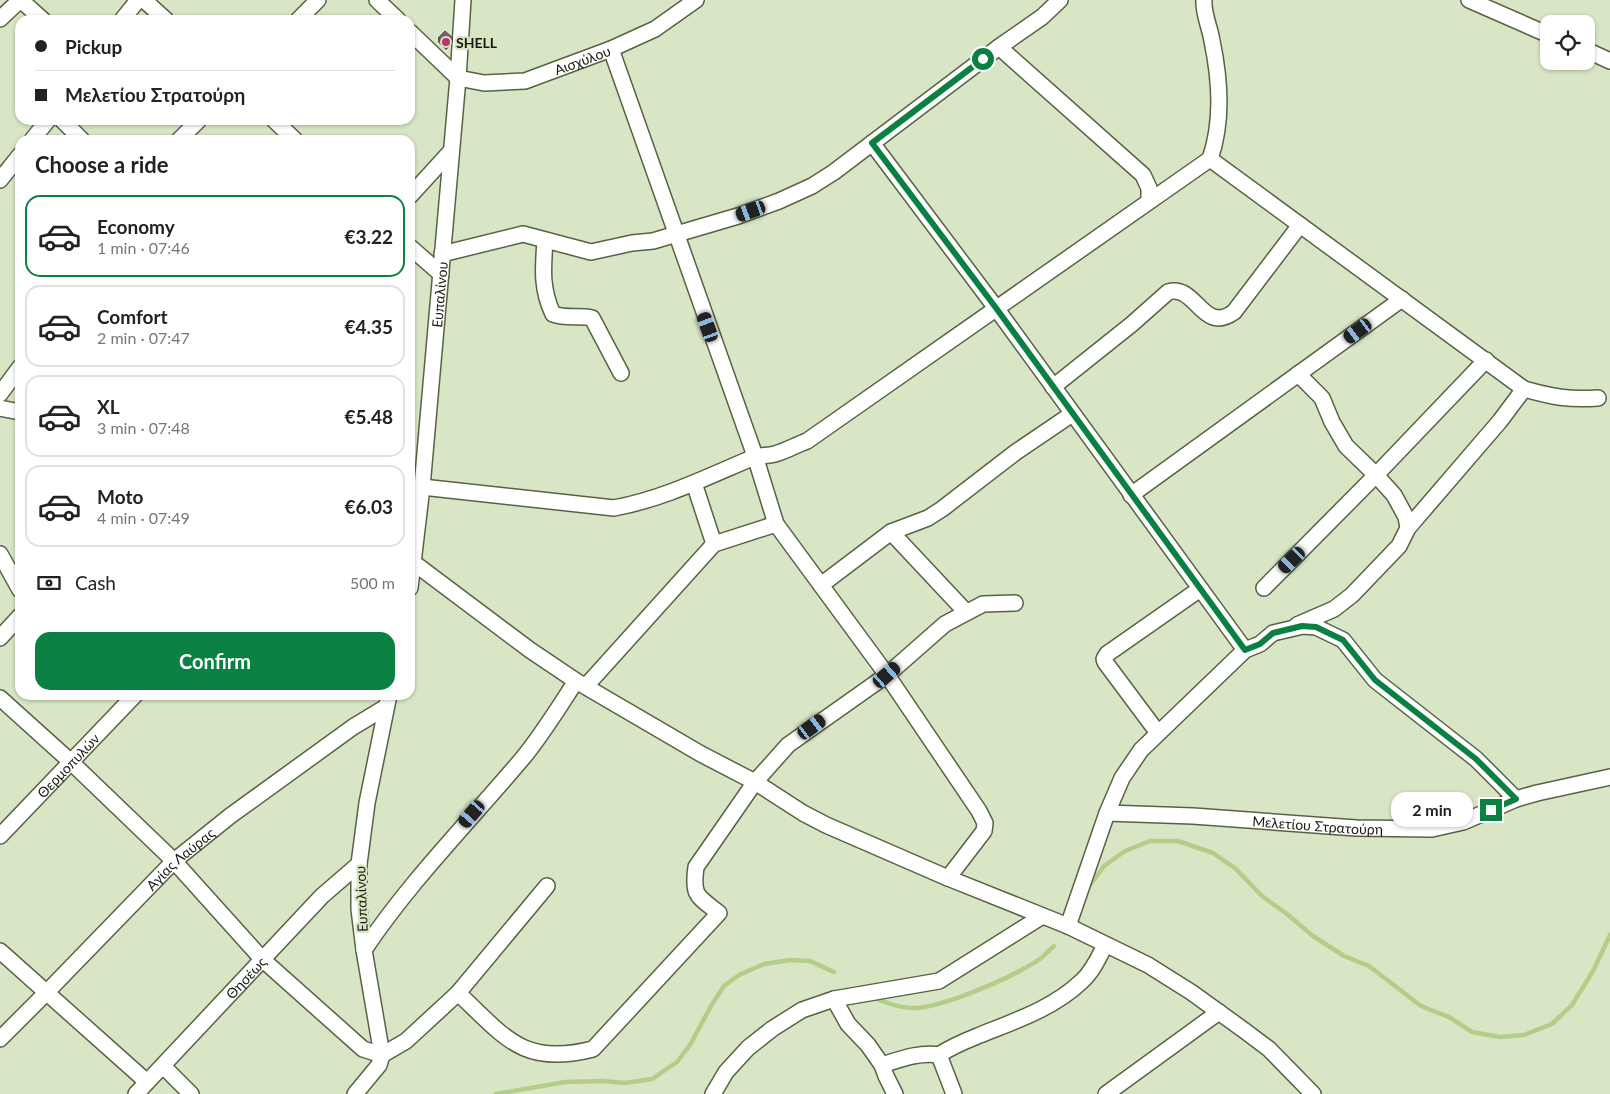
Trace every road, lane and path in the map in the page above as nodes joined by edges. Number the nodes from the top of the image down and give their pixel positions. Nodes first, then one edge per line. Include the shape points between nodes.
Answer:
1 (138, 0) edge
2 (144, 0) edge
3 (318, 0) edge
4 (376, 0) edge
5 (462, 0) edge
6 (696, 0) edge
7 (1060, 0) edge
8 (1204, 0) edge
9 (1469, 0) edge
10 (38, 15) edge
11 (126, 15) edge
12 (160, 15) edge
13 (303, 15) edge
14 (392, 15) edge
15 (0, 19) edge
16 (1540, 30) edge
17 (415, 37) edge
18 (999, 47) junction
19 (610, 49) junction
20 (1595, 54) edge
21 (1610, 60) edge
22 (458, 78) junction
23 (44, 125) edge
24 (67, 125) edge
25 (194, 125) edge
26 (279, 125) edge
27 (36, 135) edge
28 (77, 135) edge
29 (184, 135) edge
30 (290, 135) edge
31 (872, 143) junction
32 (452, 151) junction
33 (1210, 159) junction
34 (15, 161) edge
35 (0, 180) edge
36 (415, 191) edge
37 (1149, 202) junction
38 (1300, 225) junction
39 (676, 234) junction
40 (545, 241) junction
41 (415, 251) edge
42 (442, 254) junction
43 (441, 274) junction
44 (1402, 299) junction
45 (996, 308) junction
46 (1486, 360) junction
47 (15, 373) edge
48 (621, 373) dead end
49 (1298, 374) junction
50 (1053, 387) junction
51 (1524, 389) junction
52 (0, 394) edge
53 (1598, 398) dead end
54 (0, 408) edge
55 (15, 411) edge
56 (1072, 414) junction
57 (755, 456) junction
58 (415, 469) edge
59 (1376, 475) junction
60 (423, 481) junction
61 (694, 484) junction
62 (1131, 495) junction
63 (776, 524) junction
64 (1408, 528) junction
65 (891, 532) junction
66 (415, 539) edge
67 (714, 544) junction
68 (0, 554) edge
69 (415, 563) edge
70 (15, 581) edge
71 (821, 585) junction
72 (1200, 588) junction
73 (1264, 588) dead end
74 (1016, 603) dead end
75 (966, 612) junction
76 (15, 622) edge
77 (1286, 629) junction
78 (0, 638) edge
79 (1245, 650) junction
80 (887, 675) junction
81 (581, 683) junction
82 (0, 698) edge
83 (130, 700) edge
84 (387, 701) edge
85 (1158, 733) junction
86 (71, 762) junction
87 (1610, 777) edge
88 (755, 782) junction
89 (1516, 799) junction
90 (1107, 813) junction
91 (0, 836) edge
92 (174, 861) junction
93 (358, 864) junction
94 (948, 878) junction
95 (547, 886) dead end
96 (1041, 917) junction
97 (1068, 926) junction
98 (1105, 945) junction
99 (364, 950) junction
100 (0, 951) edge
101 (262, 959) junction
102 (46, 993) junction
103 (458, 994) junction
104 (834, 999) junction
105 (1219, 1012) junction
106 (0, 1038) edge
107 (382, 1055) junction
108 (939, 1055) junction
109 (882, 1065) junction
110 (163, 1066) junction
111 (147, 1082) junction
112 (136, 1094) edge
113 (192, 1094) edge
114 (354, 1094) edge
115 (713, 1094) edge
116 (895, 1094) edge
117 (954, 1094) edge
118 (1106, 1094) edge
119 (1313, 1094) edge

1 - 11 street
2 - 12 street
3 - 13 street
4 - 14 street
5 - 22 street, Ευπαλίνου
6 - 19 street, Αισχύλου via 655,29
7 - 18 street
8 - 33 street via 1214,47 1218,92 1217,132
9 - 16 street
10 - 15 street via 18,2
17 - 22 street
18 - 31 street
18 - 37 street via 1143,175 1149,188
19 - 22 street, Αισχύλου via 525,81 484,83
19 - 39 street
20 - 21 street
22 - 32 street, Ευπαλίνου
23 - 27 street
24 - 28 street
25 - 29 street
26 - 30 street
31 - 39 street via 804,190 738,216
31 - 45 street
32 - 36 street
32 - 42 street, Ευπαλίνου
33 - 37 street
33 - 38 street
34 - 35 street
37 - 45 street
38 - 44 street
38 - 50 street via 1234,312 1226,318 1217,320 1208,315 1182,292 1168,292
39 - 40 street via 591,252
39 - 57 street
40 - 42 street via 523,234
40 - 48 street via 542,276 553,314 564,318 592,318
41 - 43 street
42 - 43 street, Ευπαλίνου
43 - 60 street, Ευπαλίνου
44 - 46 street
44 - 49 street
45 - 50 street
45 - 57 street via 807,441 774,454
46 - 51 street
46 - 59 street
47 - 52 street
49 - 59 street via 1322,398 1346,446
49 - 62 street
50 - 56 street
51 - 53 street via 1555,398
51 - 64 street
54 - 55 street
56 - 62 street
56 - 65 street via 928,518
57 - 61 street
57 - 63 street
58 - 60 street
59 - 64 street via 1394,495
59 - 73 street
60 - 61 street via 614,508
60 - 66 street, Ευπαλίνου
61 - 67 street
62 - 72 street
63 - 67 street
63 - 71 street
64 - 77 street via 1399,546 1352,594 1334,608
65 - 71 street
65 - 75 street
67 - 81 street
68 - 70 street
69 - 81 street via 530,650
71 - 80 street
72 - 79 street
72 - 85 street via 1106,654 1104,659
74 - 75 street via 984,604
75 - 80 street via 945,624
76 - 78 street
77 - 79 street
77 - 89 street via 1316,627 1343,640 1375,680 1476,759
79 - 85 street
80 - 88 street via 788,745
80 - 94 street via 985,823 984,831
81 - 88 street
81 - 99 street via 522,758 409,888
82 - 86 street
83 - 86 street, Θερμοπυλών
84 - 92 street, Αγίας Λαύρας
84 - 93 street, Ευπαλίνου
85 - 90 street via 1141,750 1122,778
86 - 91 street, Θερμοπυλών
86 - 92 street
87 - 89 street, Μελετίου Στρατούρη
88 - 94 street via 826,825
88 - 103 street via 696,867 693,884 697,896 719,913 593,1049 558,1055 526,1050 512,1043
89 - 90 street, Μελετίου Στρατούρη via 1463,822 1432,828 1356,828
90 - 97 street
92 - 101 street
92 - 102 street, Αγίας Λαύρας
93 - 99 street, Ευπαλίνου via 358,909
93 - 101 street, Θησέως via 322,896
94 - 96 street
95 - 103 street
96 - 97 street
96 - 104 street via 939,981
97 - 98 street
98 - 105 street via 1148,965
98 - 108 street via 1083,980 1052,1003
99 - 107 street, Ευπαλίνου
100 - 102 street
101 - 107 street via 363,1049
101 - 110 street, Θησέως
102 - 106 street, Αγίας Λαύρας
102 - 111 street
103 - 107 street via 406,1041
104 - 109 street via 848,1024
104 - 115 street via 802,1010 772,1029 726,1072
105 - 118 street
105 - 119 street via 1269,1050
107 - 114 street via 379,1065
108 - 109 street via 927,1053
108 - 117 street
109 - 116 street
110 - 111 street, Θησέως
110 - 113 street
111 - 112 street, Θησέως

